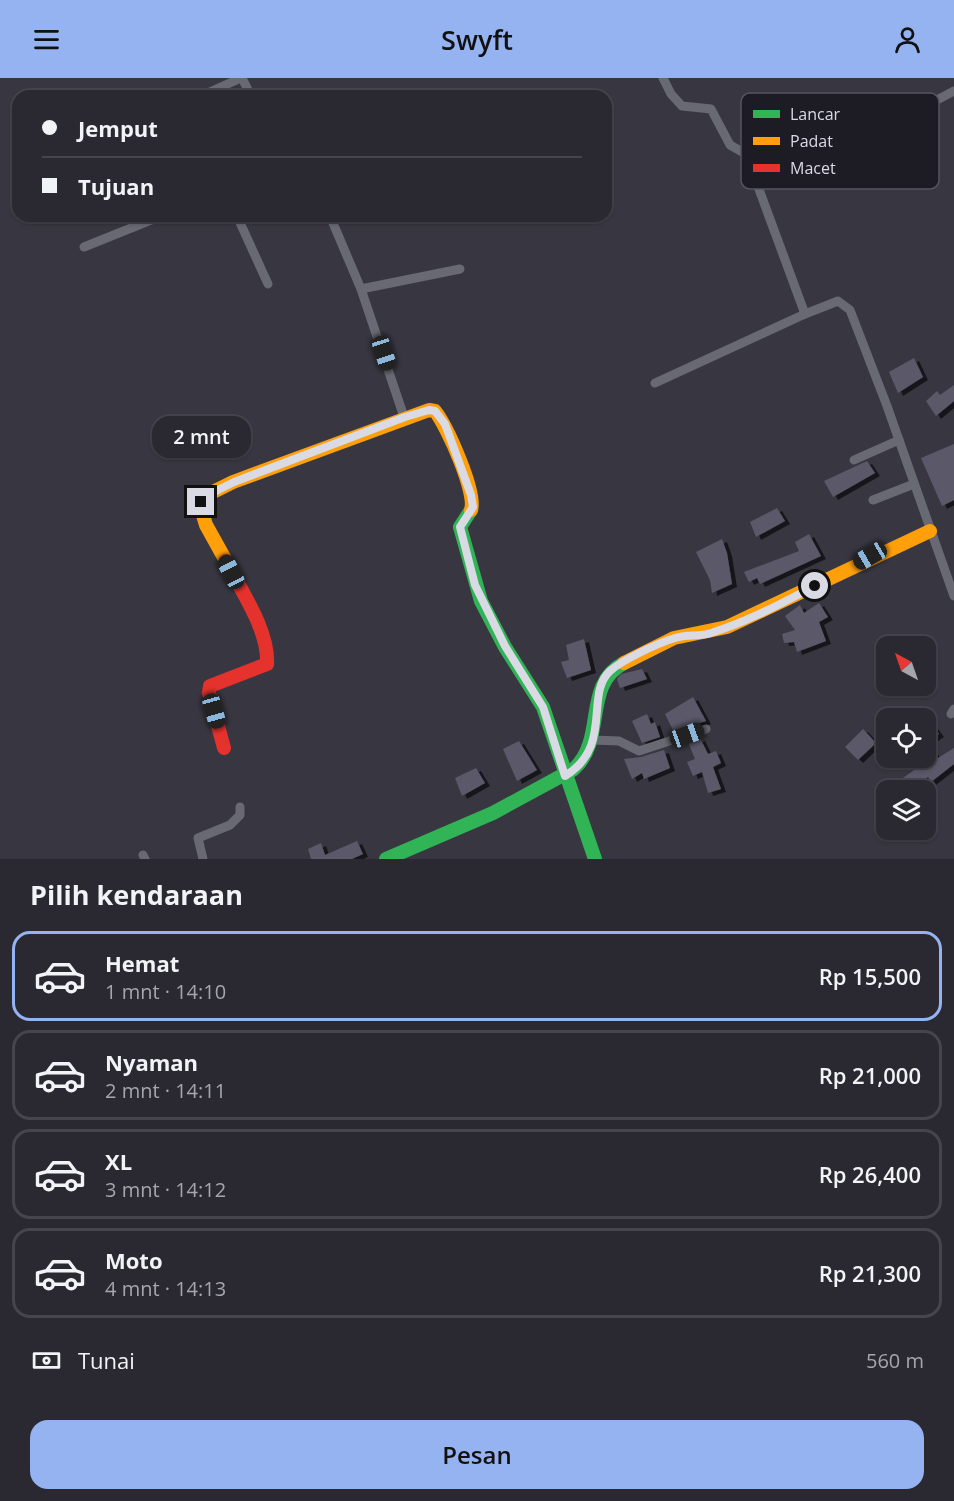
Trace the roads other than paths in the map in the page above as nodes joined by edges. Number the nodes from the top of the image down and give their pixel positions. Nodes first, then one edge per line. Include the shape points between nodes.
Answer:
1 (242, 78) edge
2 (663, 78) edge
3 (215, 90) edge
4 (954, 91) edge
5 (939, 99) edge
6 (741, 151) edge
7 (759, 189) edge
8 (133, 222) edge
9 (240, 222) edge
10 (333, 222) edge
11 (84, 247) dead end
12 (460, 268) dead end
13 (268, 284) dead end
14 (361, 289) junction
15 (805, 314) junction
16 (655, 383) dead end
17 (405, 417) junction
18 (899, 440) junction
19 (854, 460) dead end
20 (914, 484) junction
21 (873, 500) dead end
22 (930, 531) junction
23 (954, 596) edge
24 (706, 729) dead end
25 (593, 740) junction
26 (224, 748) dead end
27 (565, 776) junction
28 (240, 807) dead end
29 (203, 859) edge
30 (386, 859) edge
31 (595, 859) edge

1 - 3 street
2 - 6 street via 682,106 711,109 730,145
4 - 5 street
7 - 15 street
8 - 11 street
9 - 13 street
10 - 14 street
12 - 14 street
14 - 17 street
15 - 16 street
15 - 18 street via 838,301 850,310
17 - 26 street via 234,482 201,502 206,525 269,655 267,664 210,686
17 - 27 street via 435,411 445,424 473,507 460,527 475,585 505,646 543,707
18 - 19 street
18 - 20 street
20 - 21 street
20 - 22 street
22 - 23 street
22 - 25 street via 724,628 675,638 616,667 602,683
24 - 25 street via 639,752 619,741
25 - 27 street via 584,760
27 - 30 street
27 - 31 street
28 - 29 street via 240,815 230,825 198,838

